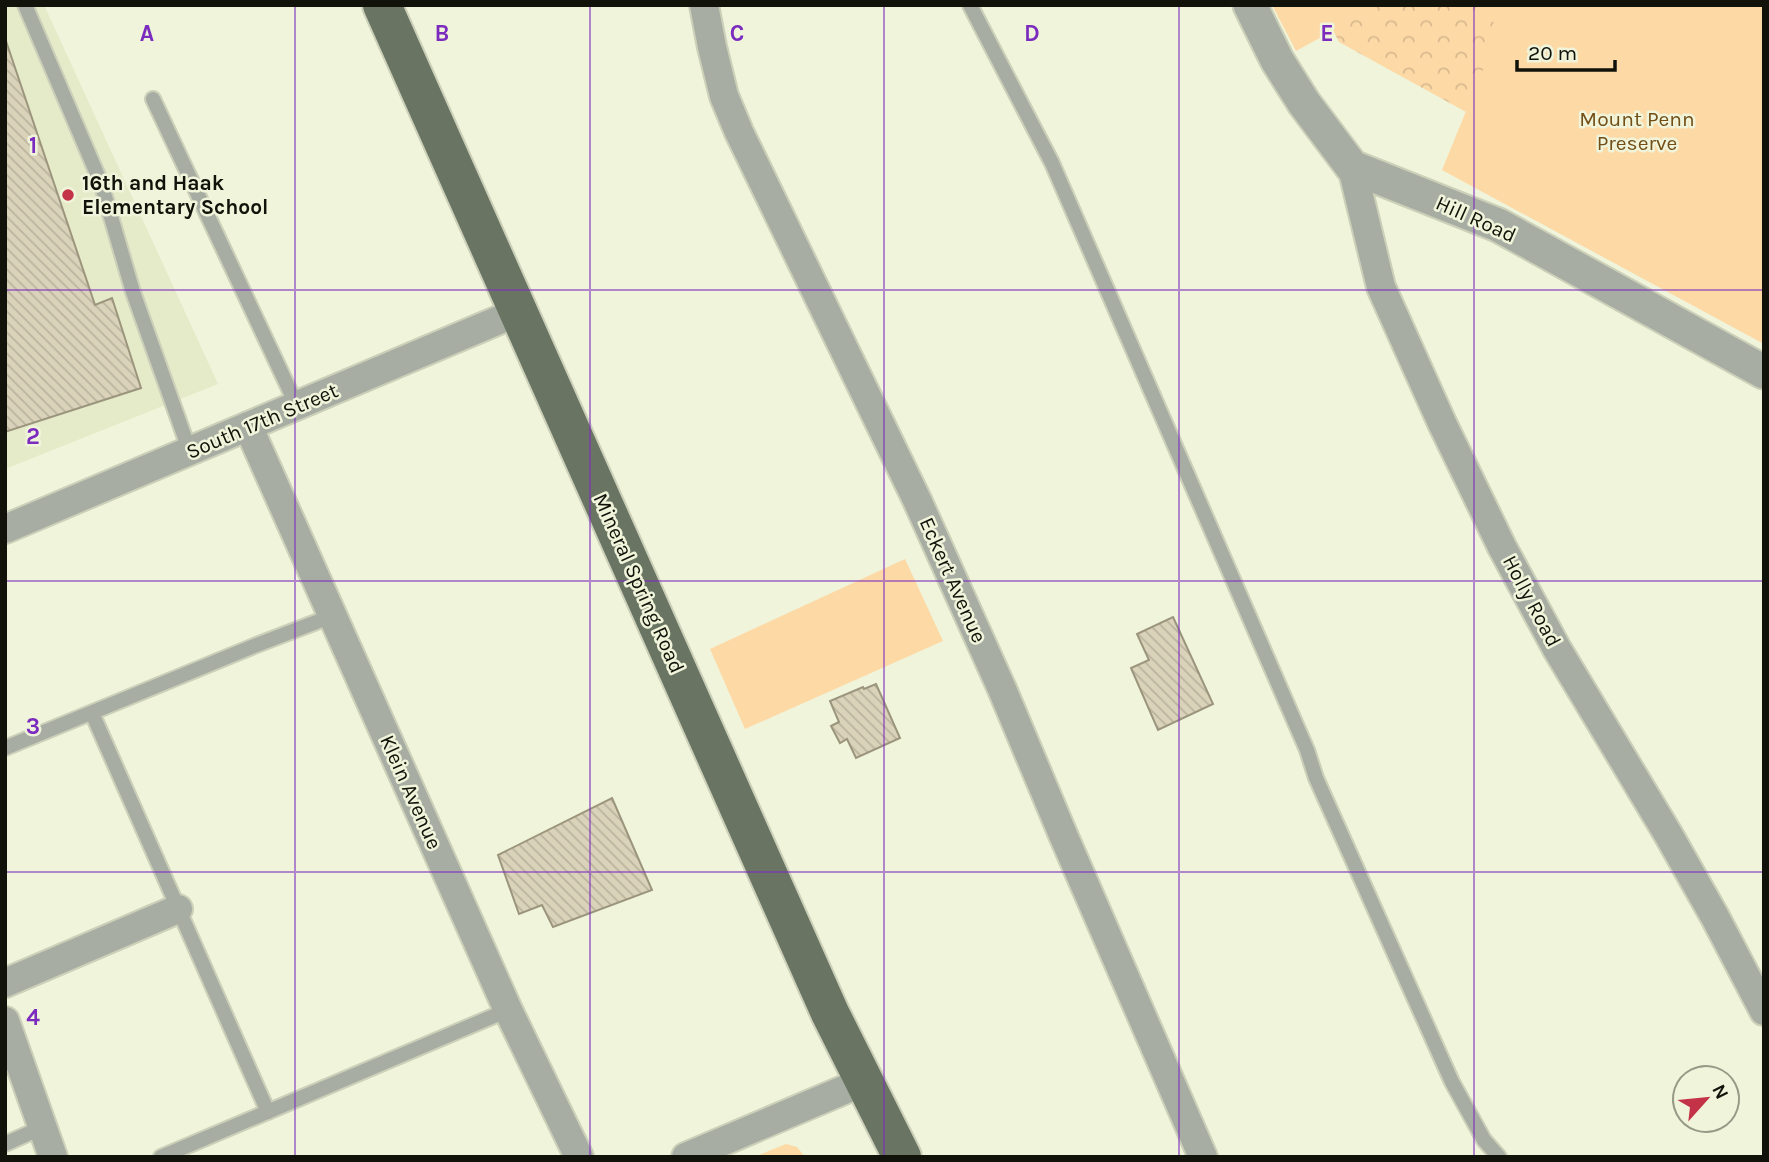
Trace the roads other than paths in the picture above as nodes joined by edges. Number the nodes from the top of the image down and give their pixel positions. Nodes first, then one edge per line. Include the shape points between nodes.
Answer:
1 (25, 5) edge
2 (382, 5) edge
3 (704, 5) edge
4 (970, 5) edge
5 (1250, 5) edge
6 (153, 99) dead end
7 (1352, 167) junction
8 (518, 312) junction
9 (1764, 372) edge
10 (297, 405) junction
11 (248, 426) junction
12 (190, 452) junction
13 (5, 528) edge
14 (332, 616) junction
15 (92, 713) junction
16 (5, 748) edge
17 (178, 909) junction
18 (5, 983) edge
19 (508, 1010) junction
20 (1764, 1012) edge
21 (5, 1021) edge
22 (865, 1081) junction
23 (268, 1112) junction
24 (43, 1127) junction
25 (5, 1144) edge
26 (53, 1157) edge
27 (161, 1157) edge
28 (579, 1157) edge
29 (686, 1157) edge
30 (902, 1157) edge
31 (1203, 1157) edge
32 (1499, 1157) edge

1 - 12 lane via 101,183 133,292
2 - 8 main road, Mineral Spring Road
3 - 31 street, Eckert Avenue via 724,96 739,132 917,500
4 - 32 lane via 1052,163 1452,1082 1484,1140
5 - 7 street via 1304,103
6 - 10 lane
7 - 9 street, Hill Road via 1498,225
7 - 20 street, Holly Road via 1381,287 1502,547 1715,917
8 - 10 street, South 17th Street
8 - 22 main road, Mineral Spring Road via 830,1013
10 - 11 street, South 17th Street
11 - 12 street, South 17th Street
11 - 14 street, Klein Avenue
12 - 13 street, South 17th Street
14 - 15 lane
14 - 19 street, Klein Avenue
15 - 16 lane
15 - 17 lane
17 - 18 street
17 - 23 lane
19 - 23 lane
19 - 28 street, Klein Avenue
21 - 24 street
22 - 29 street
22 - 30 main road, Mineral Spring Road
23 - 27 lane
24 - 25 lane
24 - 26 street

